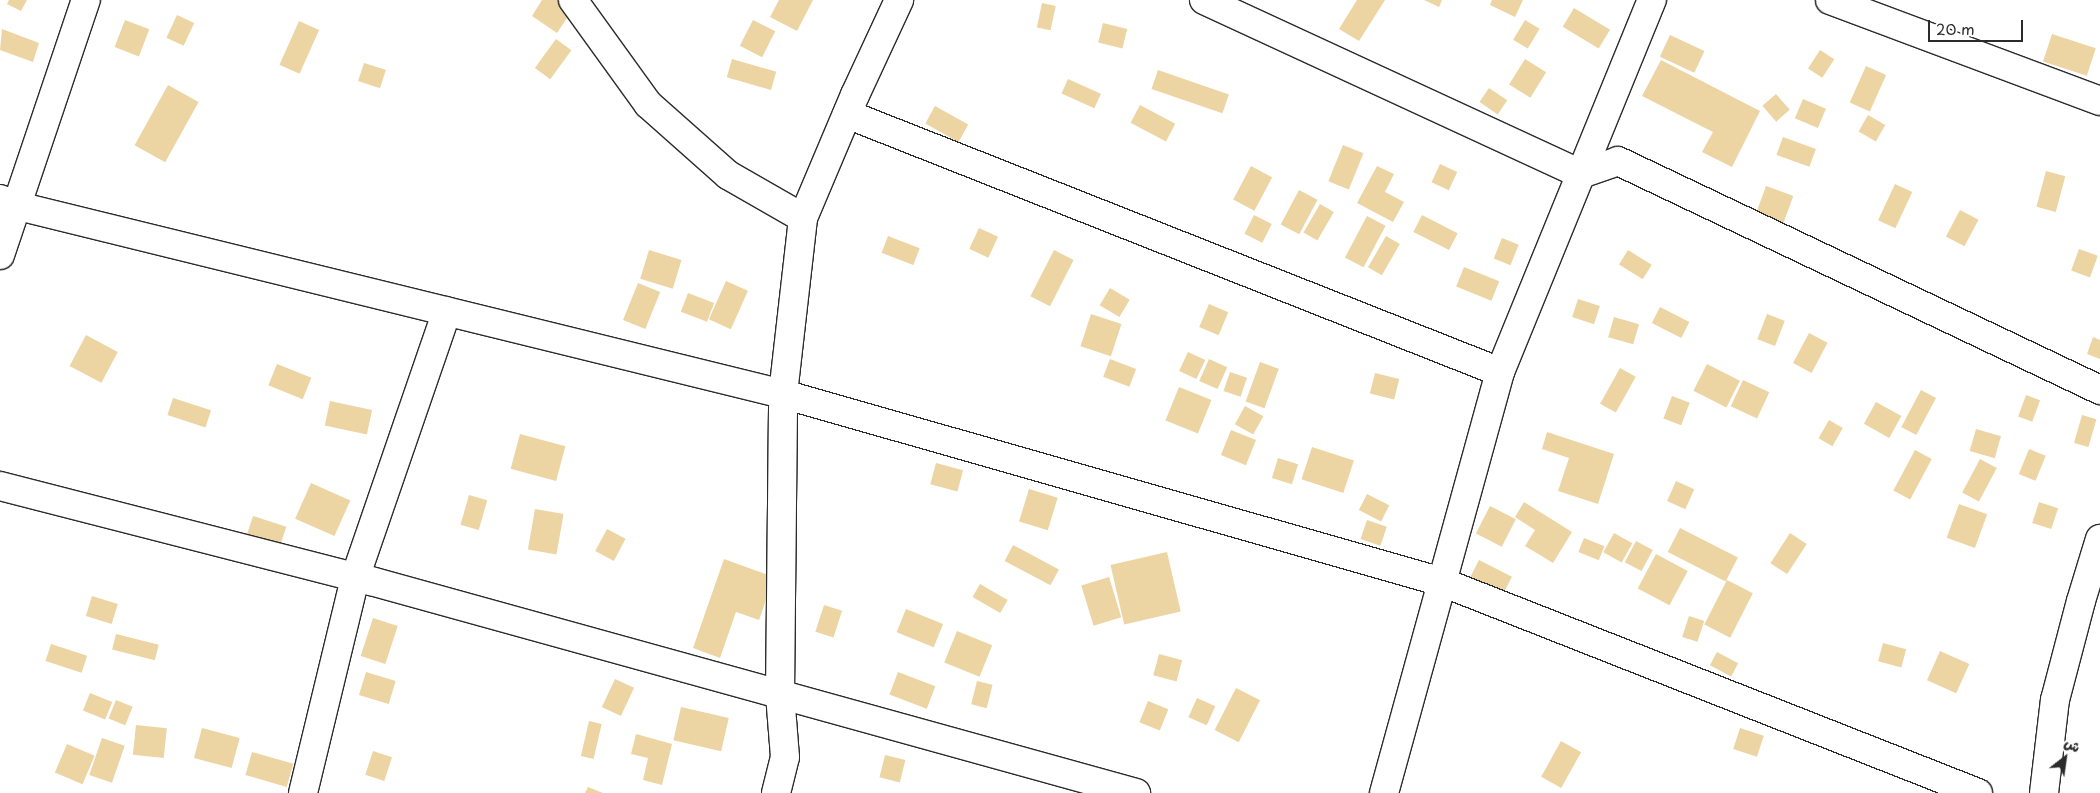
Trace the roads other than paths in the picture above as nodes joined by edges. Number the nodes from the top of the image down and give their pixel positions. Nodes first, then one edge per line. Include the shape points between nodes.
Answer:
1 (86, 0) edge
2 (572, 0) edge
3 (899, 0) edge
4 (1204, 0) edge
5 (1652, 0) edge
6 (1830, 0) edge
7 (2100, 101) edge
8 (847, 114) junction
9 (1581, 174) junction
10 (9, 203) edge
11 (803, 218) junction
12 (0, 255) edge
13 (447, 311) junction
14 (1500, 372) junction
15 (2100, 390) edge
16 (783, 394) junction
17 (0, 486) edge
18 (2100, 539) edge
19 (355, 578) junction
20 (1442, 582) junction
21 (780, 695) junction
22 (303, 793) edge
23 (776, 793) edge
24 (1136, 793) edge
25 (1384, 793) edge
26 (1978, 793) edge
27 (2044, 793) edge

1 - 10 street
2 - 11 street via 648,104 728,175
3 - 8 street
4 - 9 street
5 - 9 street
6 - 7 street
8 - 11 street
8 - 14 street
9 - 14 street
9 - 15 street via 1618,162
10 - 12 street
10 - 13 street
11 - 16 street
13 - 16 street
13 - 19 street
14 - 20 street
16 - 20 street
16 - 21 street
17 - 19 street
18 - 27 street via 2055,700
19 - 21 street
19 - 22 street
20 - 25 street
20 - 26 street
21 - 23 street via 785,757
21 - 24 street

